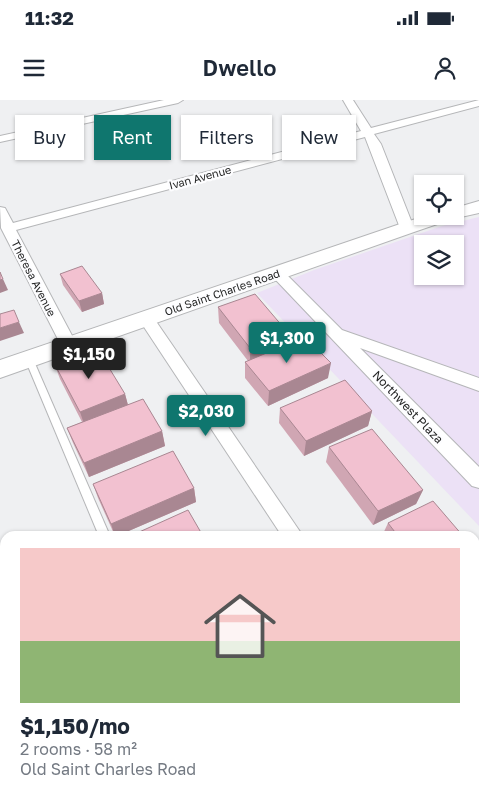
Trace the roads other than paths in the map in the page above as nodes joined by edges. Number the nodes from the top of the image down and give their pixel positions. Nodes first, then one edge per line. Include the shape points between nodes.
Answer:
1 (178, 100) edge
2 (348, 100) edge
3 (479, 103) edge
4 (369, 132) junction
5 (0, 139) edge
6 (479, 207) edge
7 (0, 211) edge
8 (464, 211) edge
9 (417, 225) edge
10 (8, 228) junction
11 (407, 228) junction
12 (277, 272) junction
13 (146, 318) junction
14 (336, 334) junction
15 (69, 345) junction
16 (30, 359) junction
17 (0, 369) edge
18 (479, 385) edge
19 (479, 480) edge
20 (102, 531) edge
21 (290, 531) edge

1 - 5 street
2 - 4 street
3 - 4 street, Ivan Avenue
4 - 10 street, Ivan Avenue
4 - 11 street
6 - 8 street
7 - 10 street, Theresa Avenue
9 - 11 street, Old Saint Charles Road
10 - 15 street, Theresa Avenue
11 - 12 street, Old Saint Charles Road
12 - 13 street, Old Saint Charles Road
12 - 14 street, Northwest Plaza
13 - 15 street, Old Saint Charles Road
13 - 21 street
14 - 18 street, Northwest Plaza
14 - 19 street, Northwest Plaza
15 - 16 street, Old Saint Charles Road
16 - 17 street, Old Saint Charles Road
16 - 20 lane

